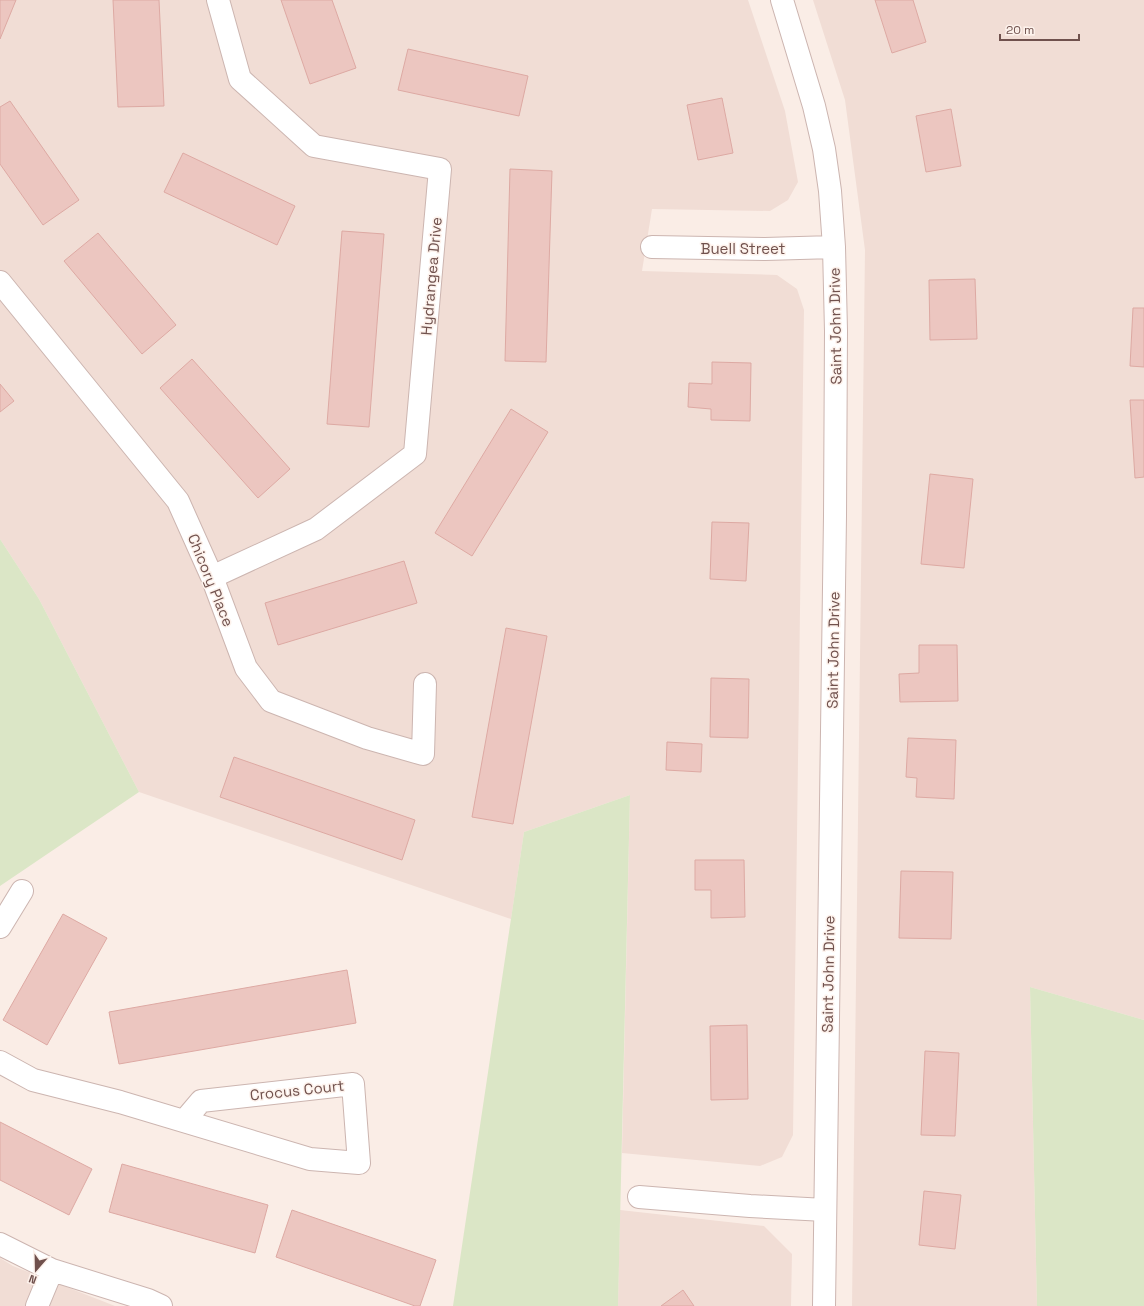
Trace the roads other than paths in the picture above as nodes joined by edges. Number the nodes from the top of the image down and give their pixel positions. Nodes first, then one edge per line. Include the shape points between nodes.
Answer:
1 (218, 0) edge
2 (782, 0) edge
3 (652, 247) dead end
4 (834, 247) junction
5 (0, 282) edge
6 (212, 577) junction
7 (425, 684) dead end
8 (22, 891) dead end
9 (0, 927) edge
10 (0, 1062) edge
11 (184, 1121) junction
12 (639, 1197) dead end
13 (825, 1210) junction
14 (0, 1244) edge
15 (52, 1270) junction
16 (37, 1306) edge
17 (161, 1306) edge
18 (824, 1306) edge

1 - 6 street, Hydrangea Drive via 240,79 314,146 440,169 415,454 316,529
2 - 4 street, Saint John Drive via 814,106 824,149
3 - 4 street, Buell Street
4 - 13 street, Saint John Drive via 835,516
5 - 6 street, Chicory Place via 178,501
6 - 7 street, Chicory Place via 246,668 271,701 367,738 422,754
8 - 9 street
10 - 11 street, Crocus Court via 33,1080
11 - 11 street, Crocus Court via 201,1101 353,1084 359,1163 310,1159
12 - 13 street
13 - 18 street, Saint John Drive
14 - 15 street
15 - 16 street
15 - 17 street

